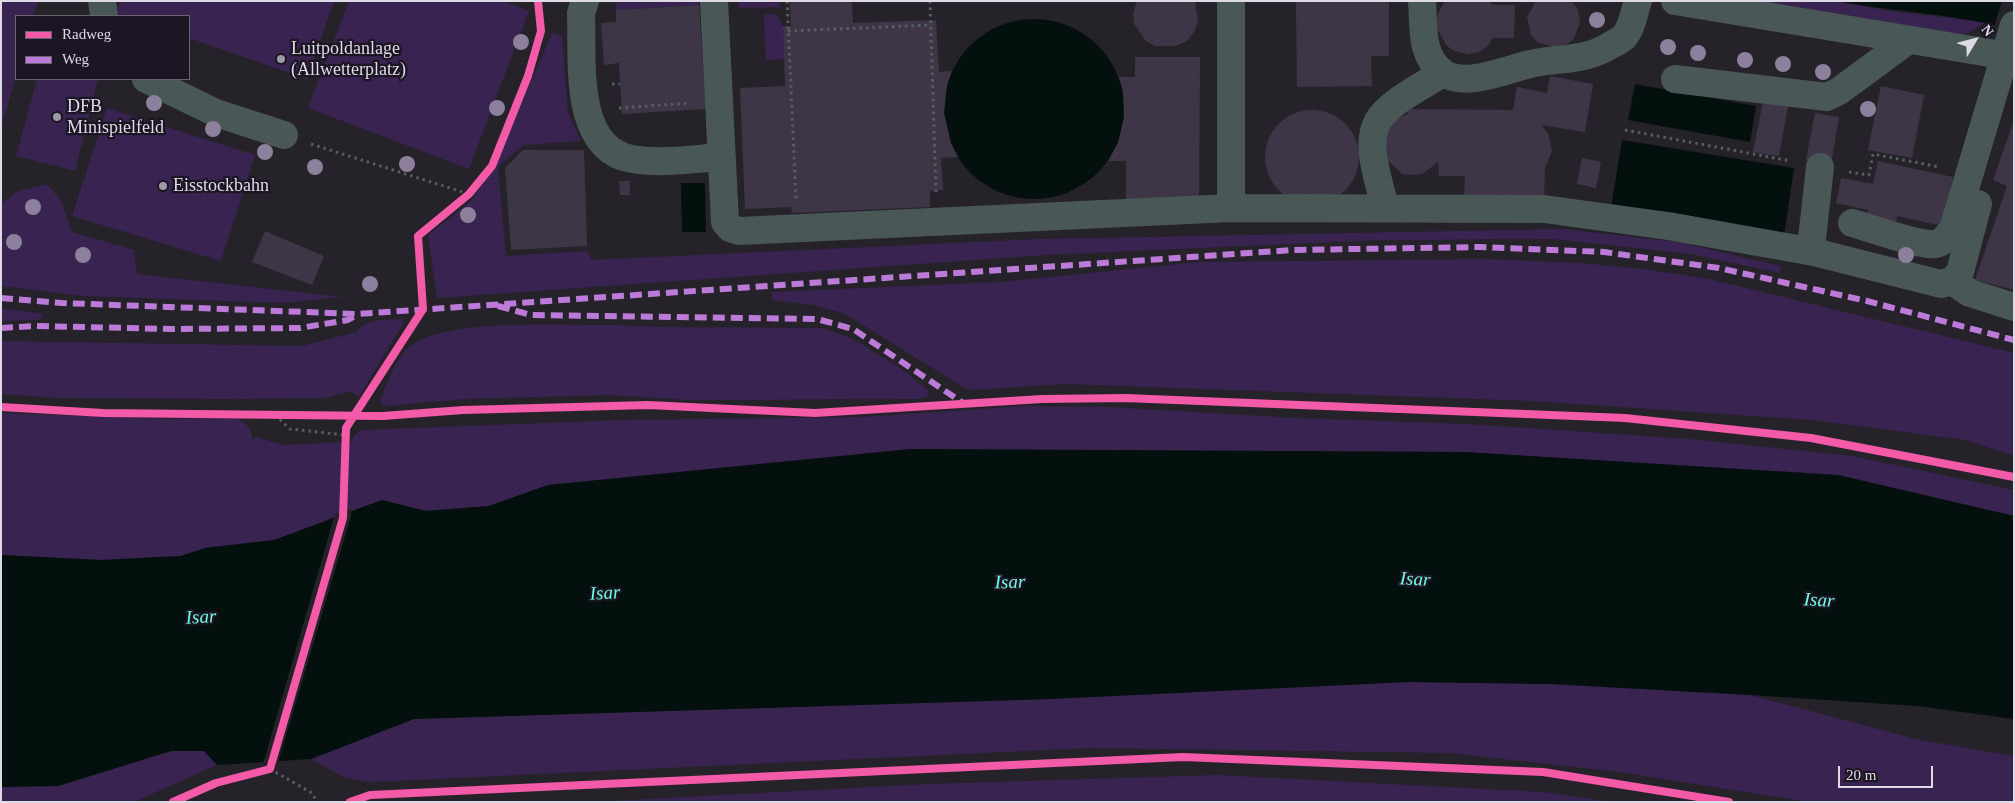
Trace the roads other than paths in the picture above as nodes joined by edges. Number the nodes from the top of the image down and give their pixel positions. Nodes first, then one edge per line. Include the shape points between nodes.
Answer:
1 (102, 1) edge
2 (585, 1) edge
3 (714, 1) edge
4 (1230, 1) edge
5 (1422, 1) edge
6 (1638, 1) edge
7 (1676, 1) edge
8 (104, 15) edge
9 (1907, 41) junction
10 (2011, 43) edge
11 (1443, 73) junction
12 (1675, 79) dead end
13 (148, 80) edge
14 (284, 135) road end
15 (720, 157) junction
16 (1971, 167) junction
17 (1831, 169) road end
18 (1230, 208) junction
19 (1385, 208) junction
20 (1852, 223) dead end
21 (1814, 252) junction
22 (1952, 281) junction
23 (2014, 307) edge

1 - 8 lane
2 - 15 lane via 582,13 584,99 597,136 618,155 632,160
3 - 15 lane
4 - 18 lane
5 - 11 lane via 1425,48
6 - 11 lane via 1624,37 1584,58 1532,63 1468,79
7 - 9 lane
9 - 10 lane
9 - 12 lane via 1828,97
10 - 16 lane
11 - 19 lane via 1403,98 1378,121 1373,137 1374,158
13 - 14 lane via 216,113
15 - 18 lane via 725,222 739,231
16 - 20 lane via 1954,229 1938,244
16 - 22 lane via 1981,189 1960,272
17 - 21 lane via 1811,248
18 - 19 lane
19 - 21 lane via 1551,210 1668,226
21 - 22 lane via 1941,284
22 - 23 lane via 1970,293

